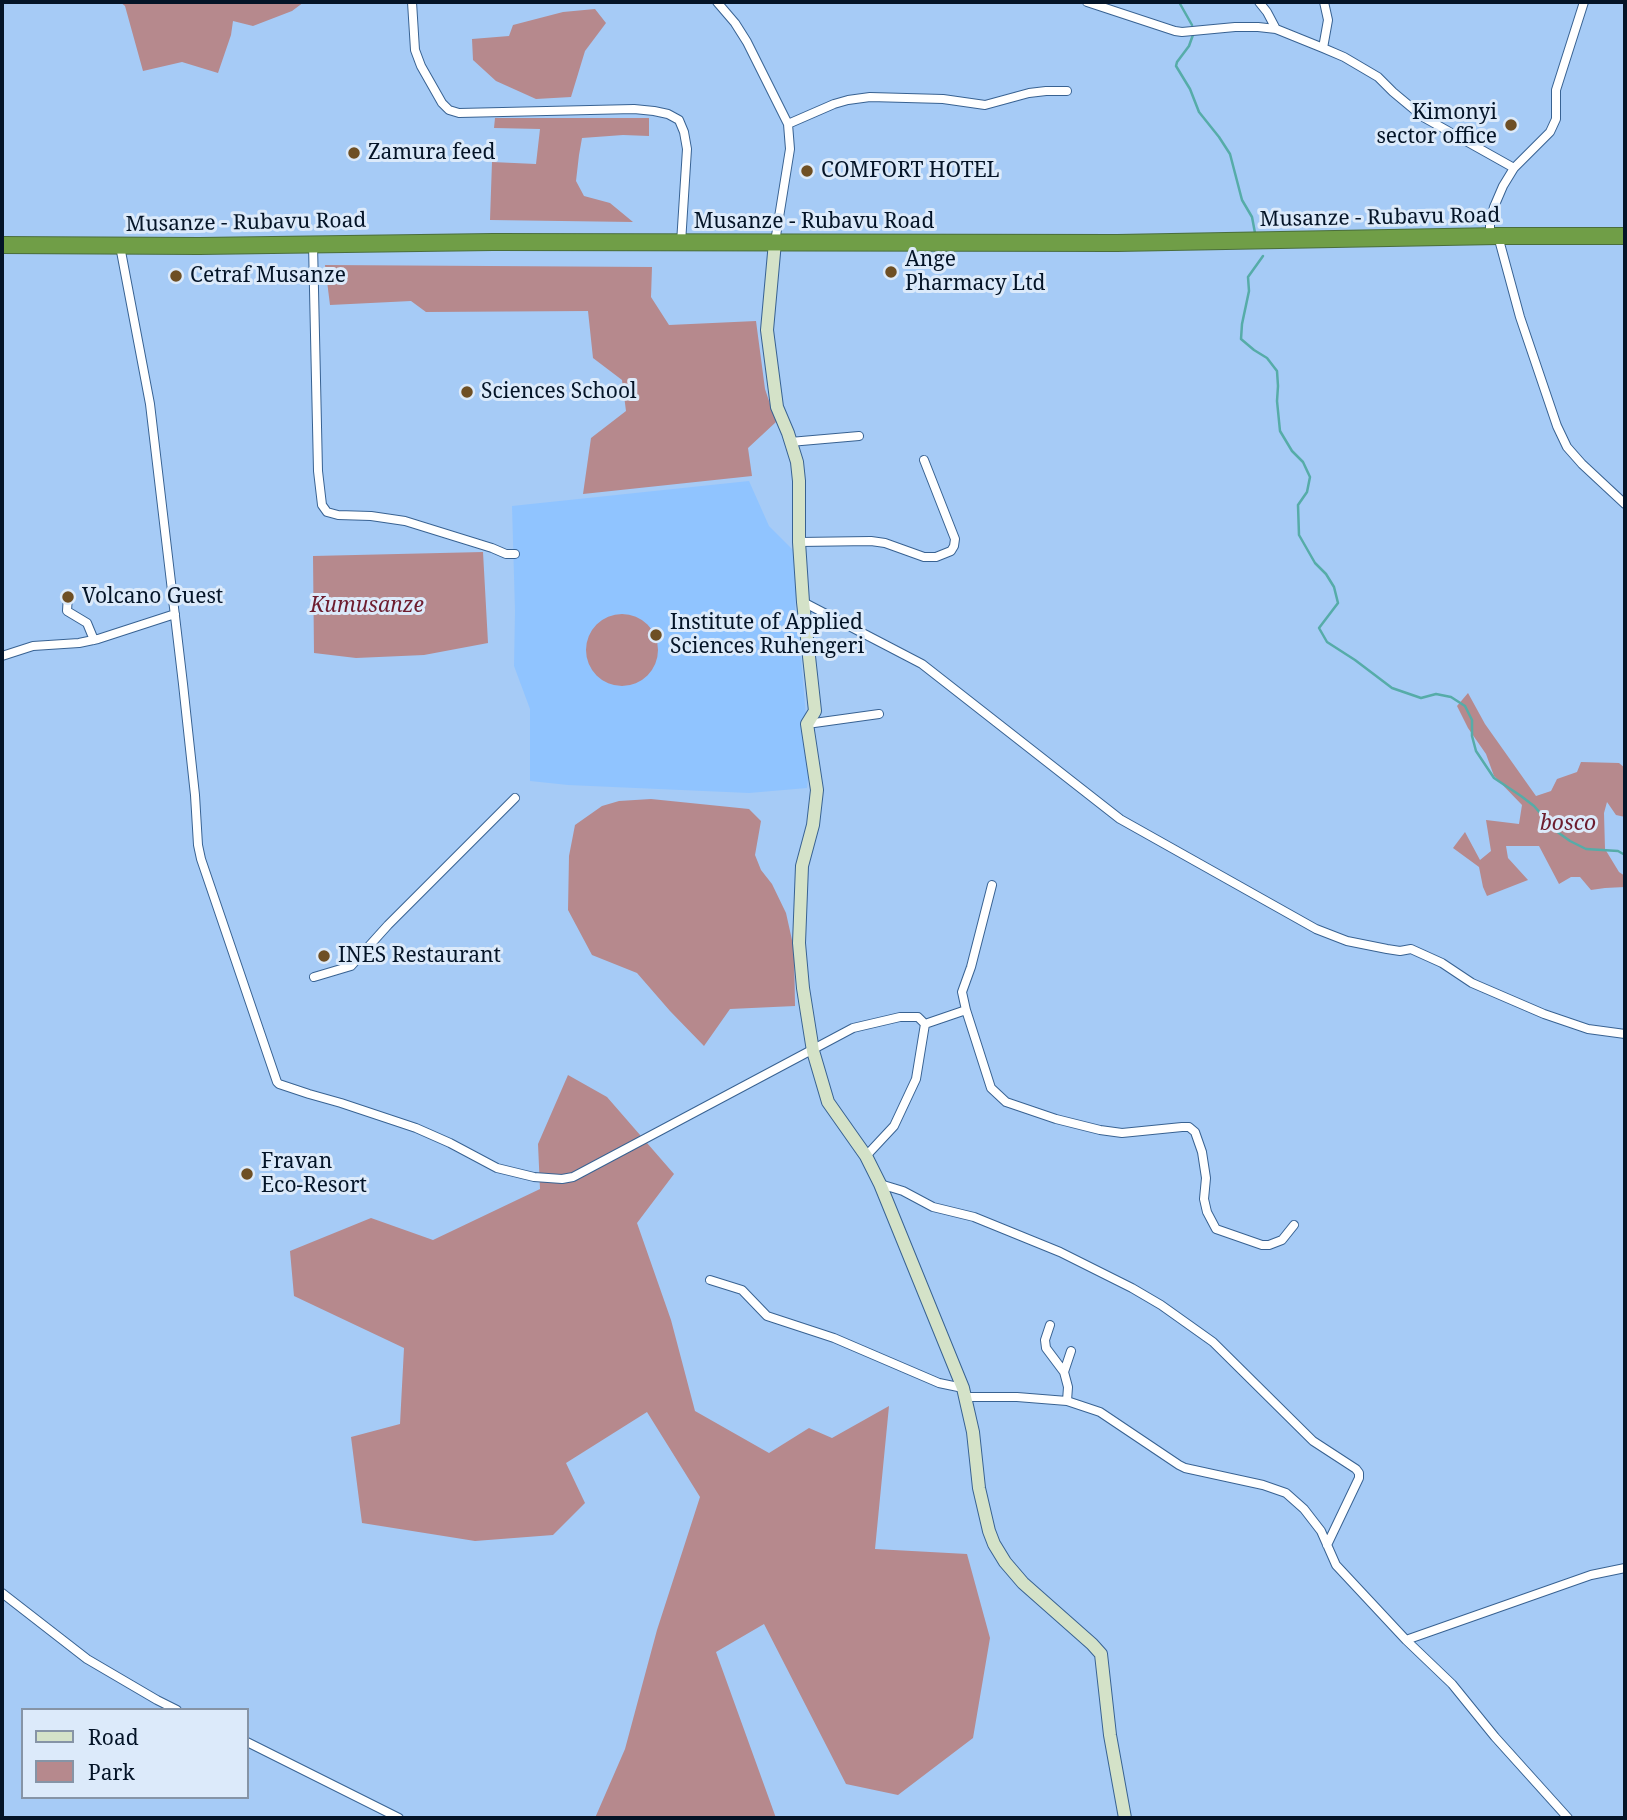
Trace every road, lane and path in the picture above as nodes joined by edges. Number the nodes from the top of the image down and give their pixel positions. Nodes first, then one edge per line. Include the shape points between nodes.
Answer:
1 (412, 2) edge
2 (717, 2) edge
3 (1087, 2) edge
4 (1259, 2) edge
5 (1324, 2) edge
6 (1584, 2) edge
7 (1276, 29) junction
8 (1323, 48) junction
9 (1067, 91) dead end
10 (788, 124) junction
11 (1514, 168) junction
12 (1498, 236) junction
13 (1625, 236) edge
14 (775, 242) junction
15 (681, 243) junction
16 (313, 244) junction
17 (2, 245) edge
18 (120, 246) junction
19 (859, 436) dead end
20 (790, 442) junction
21 (924, 460) dead end
22 (1625, 504) edge
23 (799, 542) junction
24 (515, 554) dead end
25 (68, 595) dead end
26 (803, 602) junction
27 (175, 614) junction
28 (94, 640) junction
29 (2, 656) edge
30 (879, 714) dead end
31 (807, 724) junction
32 (515, 798) dead end
33 (992, 885) dead end
34 (314, 977) dead end
35 (966, 1010) junction
36 (925, 1024) junction
37 (1625, 1034) edge
38 (813, 1051) junction
39 (866, 1156) junction
40 (880, 1184) junction
41 (1294, 1225) dead end
42 (710, 1280) dead end
43 (1050, 1325) dead end
44 (1071, 1351) dead end
45 (1064, 1372) junction
46 (965, 1393) junction
47 (1067, 1401) junction
48 (1327, 1545) junction
49 (1625, 1568) edge
50 (2, 1593) edge
51 (1406, 1640) junction
52 (173, 1708) edge
53 (248, 1742) edge
54 (399, 1818) edge
55 (1125, 1818) edge
56 (1568, 1818) edge

1 - 15 street via 415,50 449,110 634,109 679,120 687,149
2 - 10 street via 736,23
3 - 7 street via 1182,32
4 - 7 street
5 - 8 street via 1328,20
6 - 11 street via 1556,90 1556,119 1550,132
7 - 8 street
8 - 11 street via 1378,77 1423,117
9 - 10 street via 1028,93 985,105 870,97 834,104
10 - 14 street via 790,149
11 - 12 street via 1490,222 1490,231
12 - 13 highway, Musanze - Rubavu Road
12 - 14 highway, Musanze - Rubavu Road via 1117,243
12 - 22 street via 1520,317 1566,447
14 - 15 highway, Musanze - Rubavu Road
14 - 20 main road via 767,330 777,407
15 - 16 highway, Musanze - Rubavu Road
16 - 18 highway, Musanze - Rubavu Road
16 - 24 street via 322,505 338,515 405,521
17 - 18 highway, Musanze - Rubavu Road
18 - 27 street via 150,404
19 - 20 street
20 - 23 main road via 799,481
21 - 23 street via 955,539 951,551 924,557 871,541
23 - 26 main road
25 - 28 street via 67,611 87,623
26 - 31 main road via 815,711
26 - 37 street via 922,664 1121,820 1316,929 1347,942 1411,949 1472,983 1544,1014 1588,1029
27 - 28 street
27 - 38 street via 201,859 279,1084 416,1128 497,1168 562,1180
28 - 29 street via 33,646
30 - 31 street
31 - 38 main road via 817,790 802,866 799,943
32 - 34 street via 351,967
33 - 35 street via 962,992
35 - 36 street
35 - 41 street via 991,1088 1006,1102 1100,1130 1189,1128 1202,1152 1204,1199 1216,1229 1269,1245 1282,1240
36 - 38 street via 918,1017 900,1017 853,1028
36 - 39 street via 916,1079 894,1126
38 - 39 main road via 828,1102
39 - 40 main road
40 - 46 main road
40 - 48 street via 1060,1252 1161,1305 1213,1342 1313,1441 1359,1473
42 - 46 street via 743,1290 767,1316 834,1338
43 - 45 street via 1046,1348
44 - 45 street
45 - 47 street
46 - 47 street
46 - 55 main road via 979,1489 994,1544 1023,1583 1101,1654
47 - 48 street via 1100,1412 1179,1465 1286,1493 1304,1509
48 - 51 street via 1336,1565
49 - 51 street via 1591,1575
50 - 52 street via 87,1659
51 - 56 street via 1452,1684
53 - 54 street

